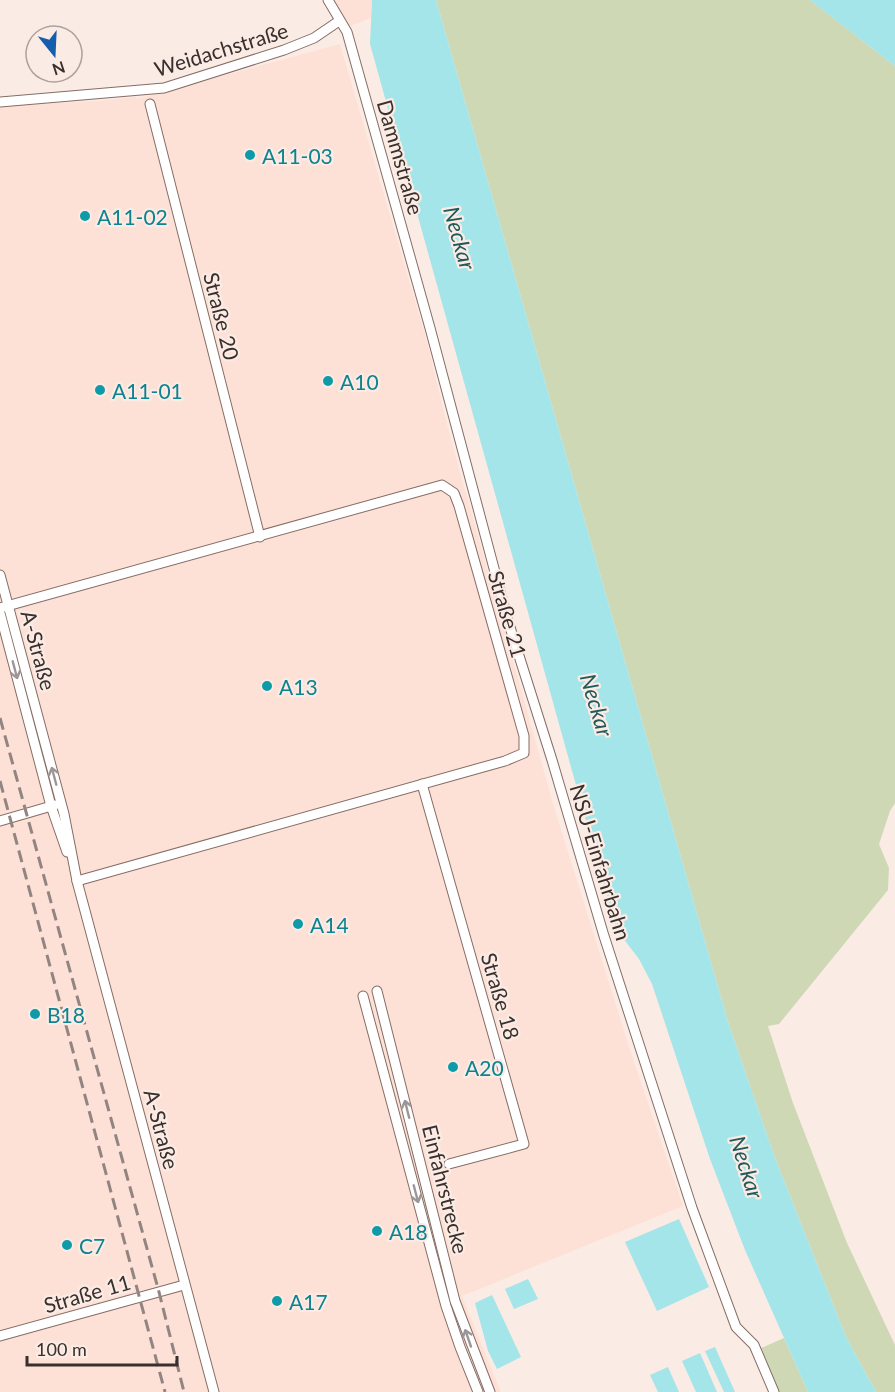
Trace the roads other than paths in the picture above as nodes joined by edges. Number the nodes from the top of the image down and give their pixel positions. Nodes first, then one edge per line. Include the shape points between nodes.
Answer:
1 (328, 0) edge
2 (339, 21) junction
3 (0, 102) edge
4 (150, 104) dead end
5 (430, 328) joint
6 (260, 537) junction
7 (0, 575) edge
8 (4, 607) edge
9 (0, 613) edge
10 (422, 784) junction
11 (62, 803) junction
12 (51, 806) junction
13 (0, 821) edge
14 (76, 878) junction
15 (377, 992) dead end
16 (363, 996) dead end
17 (449, 1164) dead end
18 (184, 1285) junction
19 (0, 1336) edge
20 (214, 1392) edge
21 (478, 1392) edge
22 (490, 1392) edge
23 (774, 1392) edge

1 - 2 street, Dammstraße
2 - 3 street, Weidachstraße via 314,38 284,50 164,88
2 - 5 street, Dammstraße via 347,32
4 - 6 street, Straße 20
5 - 23 street, NSU-Einfahrbahn via 508,621 634,1030 736,1327 754,1345
6 - 8 street, Straße 21
6 - 10 street, Straße 21 via 442,485 454,493 524,736 524,753
7 - 8 street, A-Straße
11 -> 8 street, A-Straße
9 -> 12 street, A-Straße
10 - 14 street, Straße 21
10 - 17 street, Straße 18 via 524,1144
11 - 12 street
11 - 14 street, A-Straße
12 - 13 street
12 - 14 street, A-Straße
14 - 18 street, A-Straße
22 -> 15 street, Einfahrstrecke via 456,1301
16 -> 21 street, Einfahrstrecke via 446,1306
18 - 19 street, Straße 11
18 - 20 street, A-Straße

